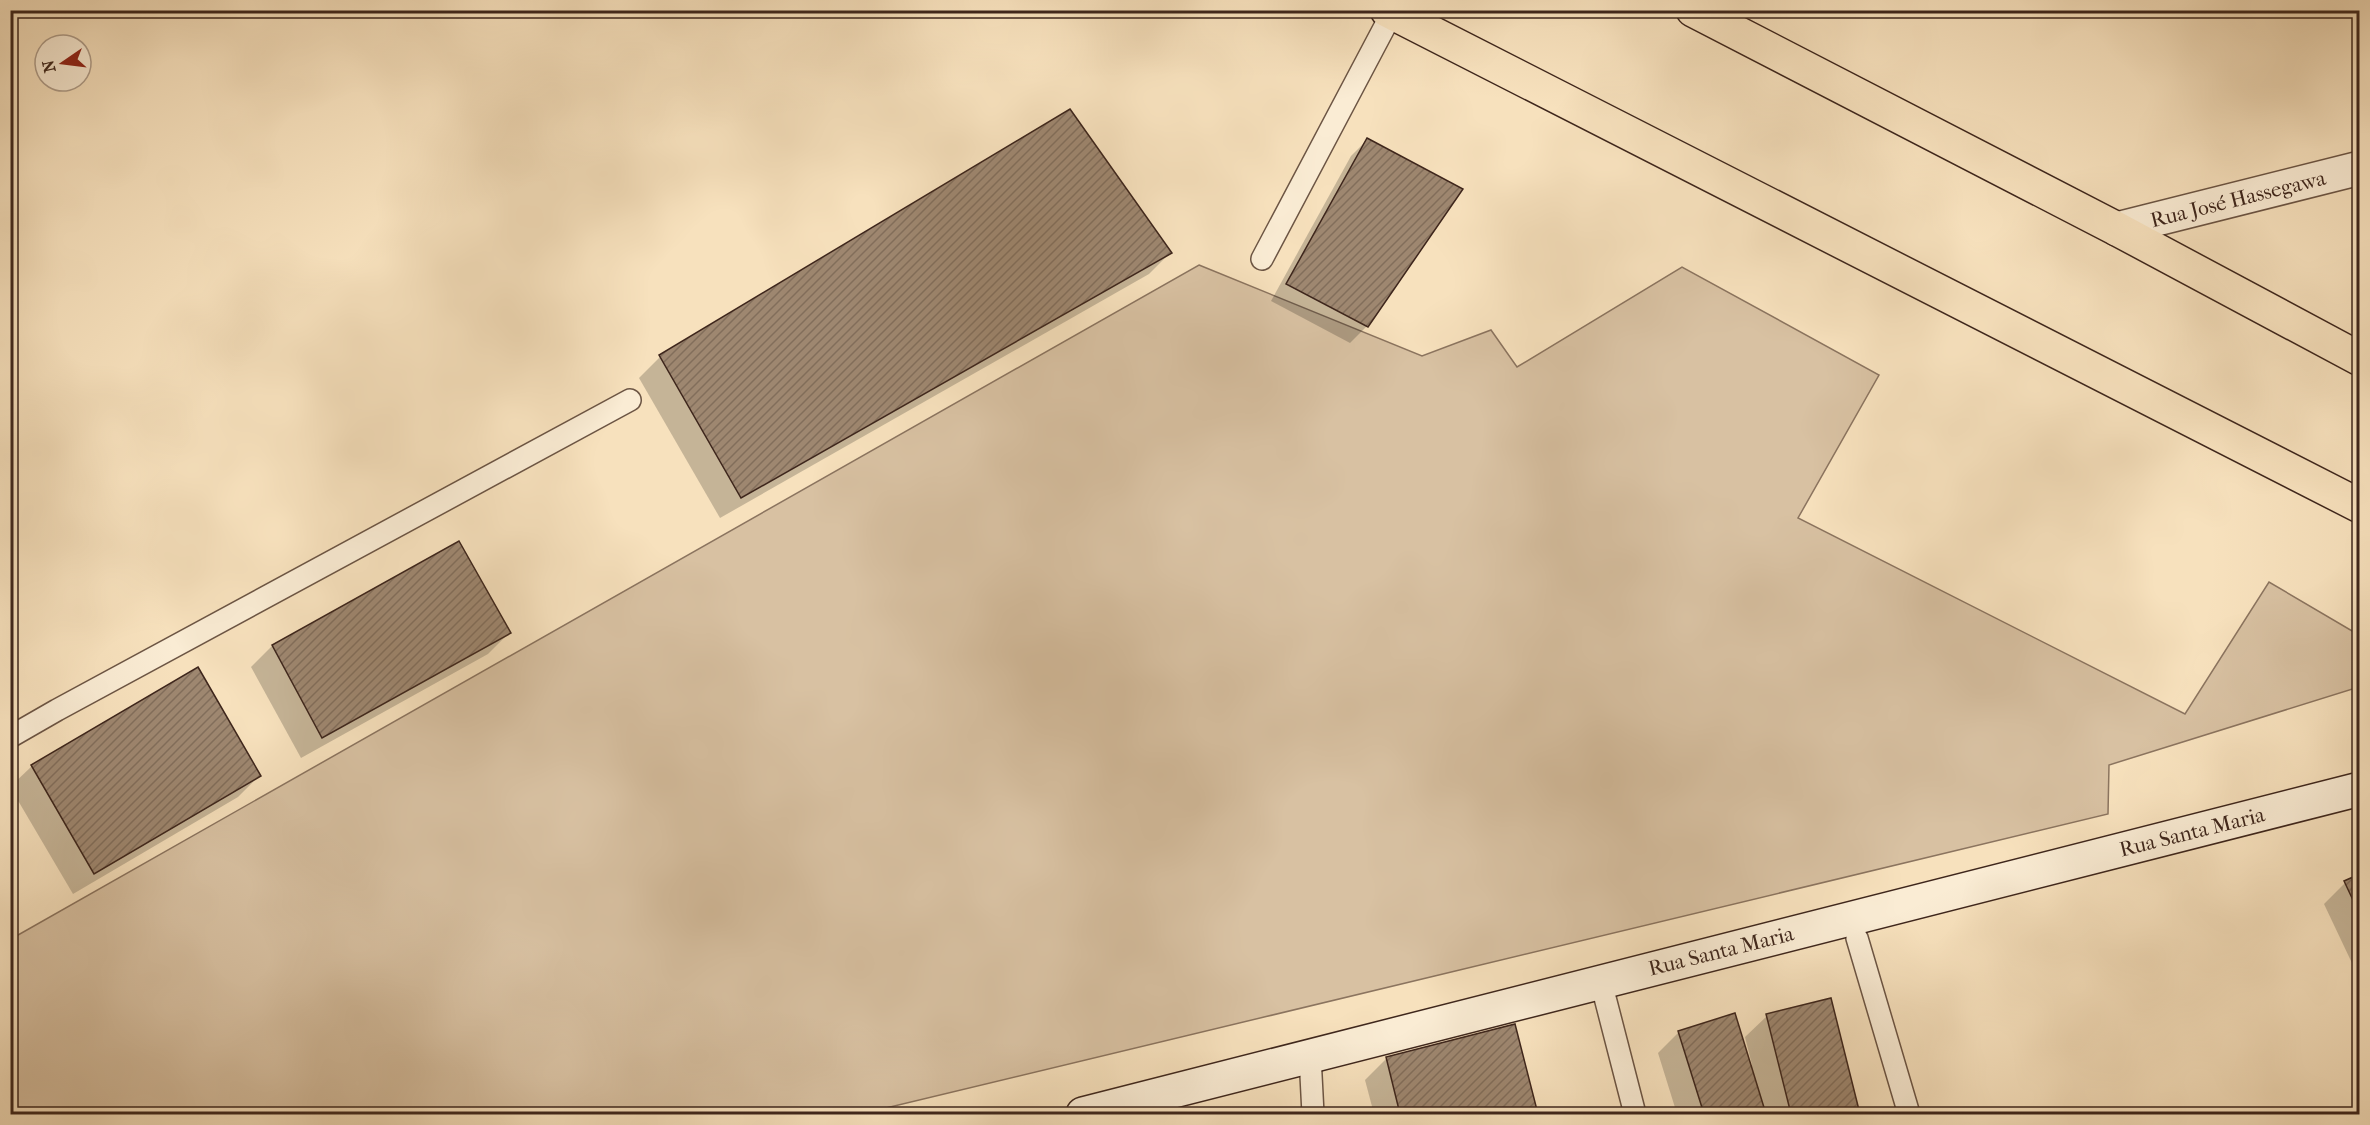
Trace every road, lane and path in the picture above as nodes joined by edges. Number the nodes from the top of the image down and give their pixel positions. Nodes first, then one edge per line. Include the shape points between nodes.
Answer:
1 (1693, 10) edge
2 (1389, 12) edge
3 (2360, 168) edge
4 (2117, 229) junction
5 (1262, 259) dead end
6 (2360, 359) edge
7 (630, 400) dead end
8 (2360, 506) edge
9 (10, 737) edge
10 (2360, 789) edge
11 (1857, 938) dead end
12 (1601, 982) junction
13 (1310, 1056) junction
14 (1083, 1114) edge
15 (1313, 1114) edge
16 (1635, 1114) edge
17 (1909, 1114) edge

1 - 4 highway
2 - 5 lane
2 - 8 highway
3 - 4 street, Rua José Hassegawa
4 - 6 highway
7 - 9 lane
10 - 12 street, Rua Santa Maria
11 - 17 lane
12 - 13 street, Rua Santa Maria
12 - 16 lane
13 - 14 street, Rua Santa Maria
13 - 15 lane

